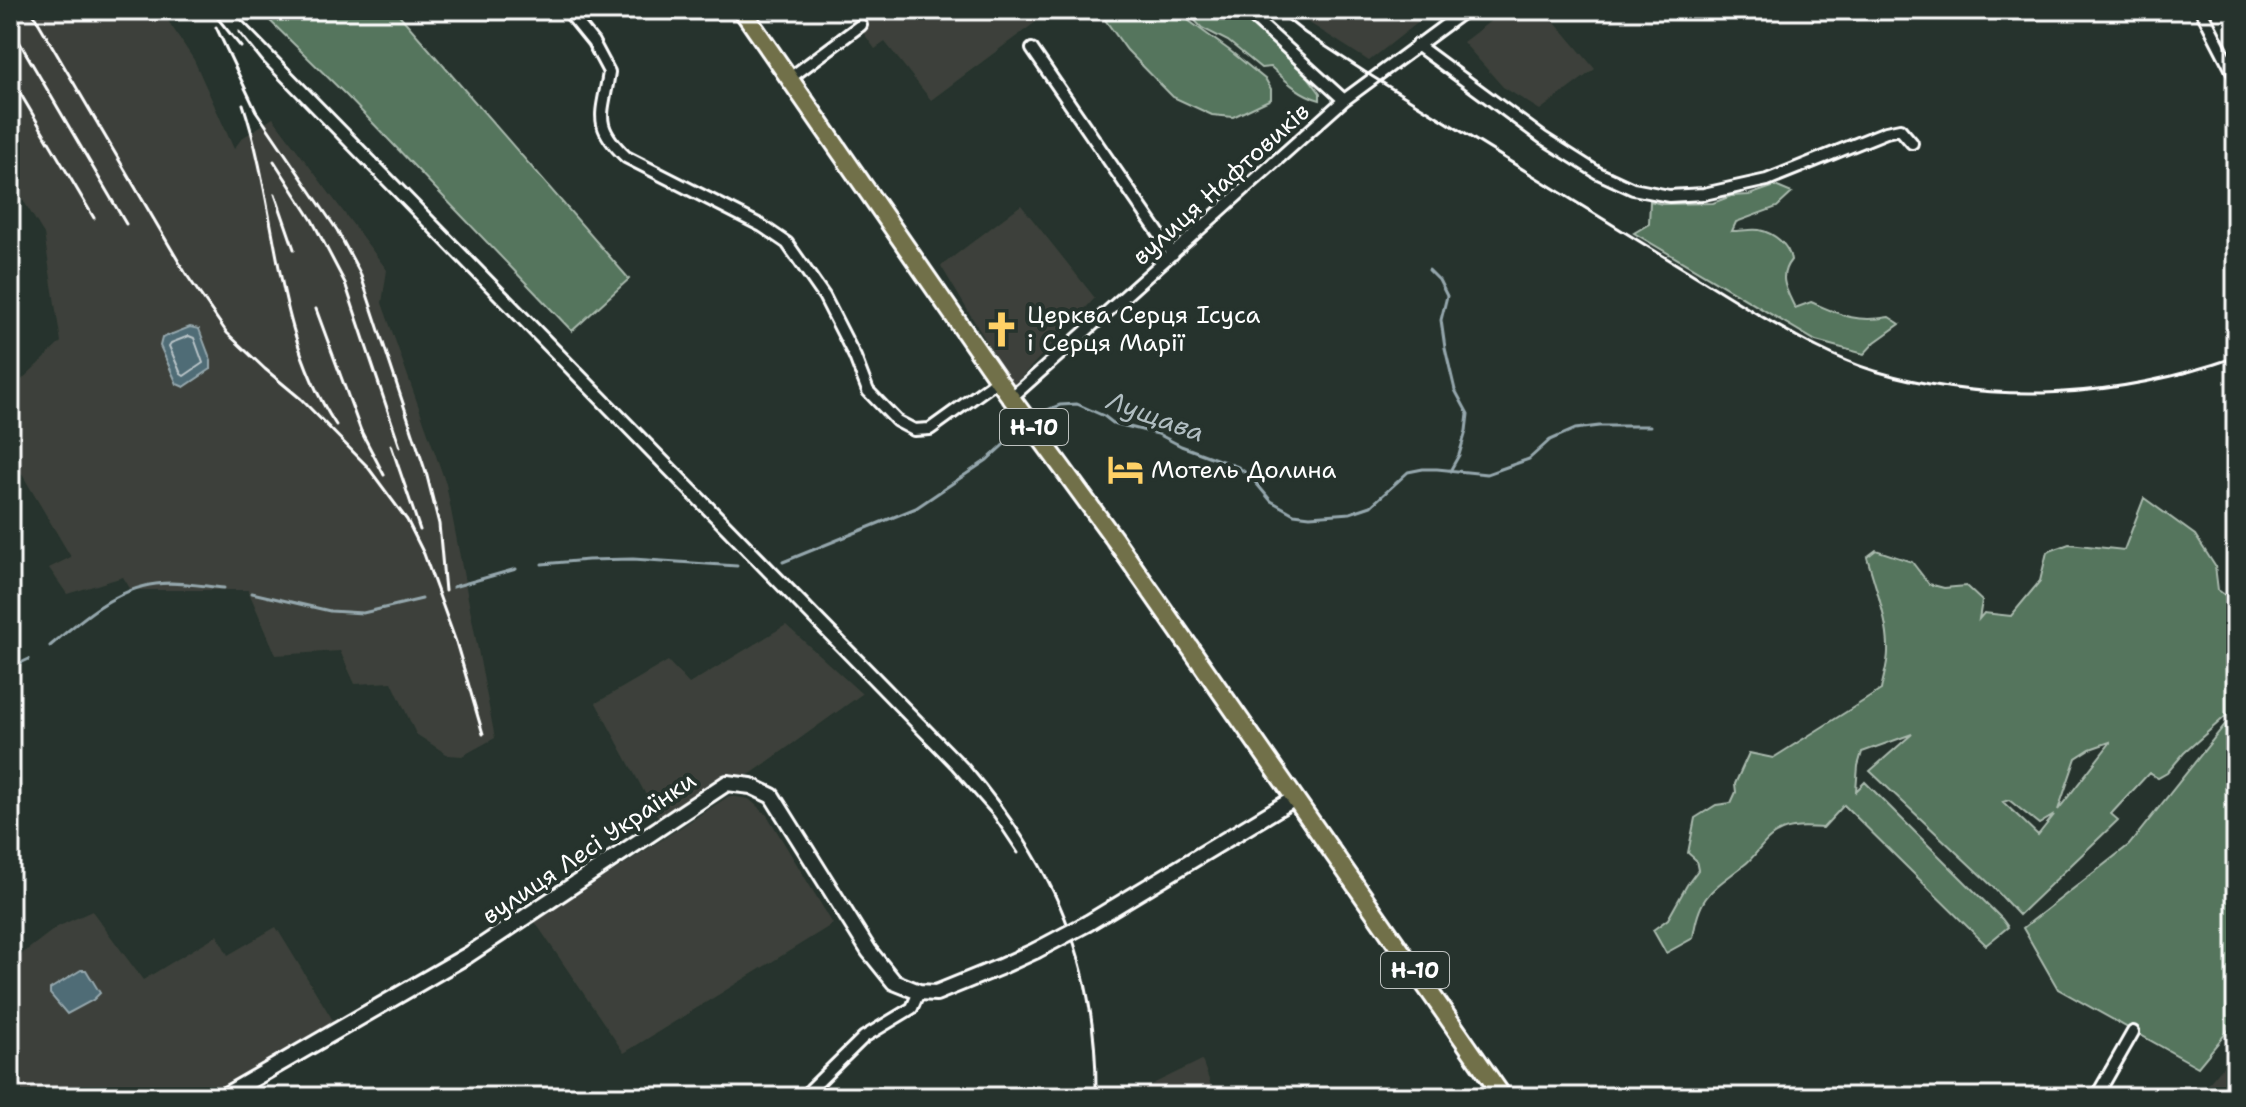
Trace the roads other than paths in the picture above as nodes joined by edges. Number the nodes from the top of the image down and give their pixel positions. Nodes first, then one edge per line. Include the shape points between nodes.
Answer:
1 (567, 10) edge
2 (742, 10) edge
3 (1245, 10) edge
4 (1466, 10) edge
5 (2201, 10) edge
6 (861, 25) dead end
7 (1417, 45) junction
8 (1032, 49) dead end
9 (790, 78) junction
10 (2236, 78) edge
11 (1344, 100) junction
12 (1912, 143) dead end
13 (1173, 254) junction
14 (998, 380) junction
15 (1012, 397) junction
16 (1295, 798) junction
17 (919, 992) junction
18 (2133, 1032) dead end
19 (222, 1097) edge
20 (808, 1097) edge
21 (1503, 1097) edge
22 (2096, 1097) edge

1 - 14 street via 609,72 601,111 609,141 626,157 787,243 824,296 868,391 897,421 914,430 930,429
2 - 9 main road, Н-10
3 - 11 street
4 - 7 street, вулиця Нафтовиків
5 - 10 street
6 - 9 street
7 - 11 street, вулиця Нафтовиків
7 - 12 street via 1543,138 1633,189 1669,196 1704,194 1767,180 1886,132 1900,129
8 - 13 street
9 - 14 main road, Н-10
11 - 13 street, вулиця Нафтовиків
13 - 15 street, вулиця Нафтовиків
14 - 15 main road, Н-10
15 - 16 main road, Н-10
16 - 17 street, bridge via 1035,951 936,993
16 - 21 main road, Н-10
17 - 19 street, вулиця Лесі Українки via 894,982 869,951 772,796 727,783 468,955
17 - 20 street via 912,1008 864,1037
18 - 22 street

